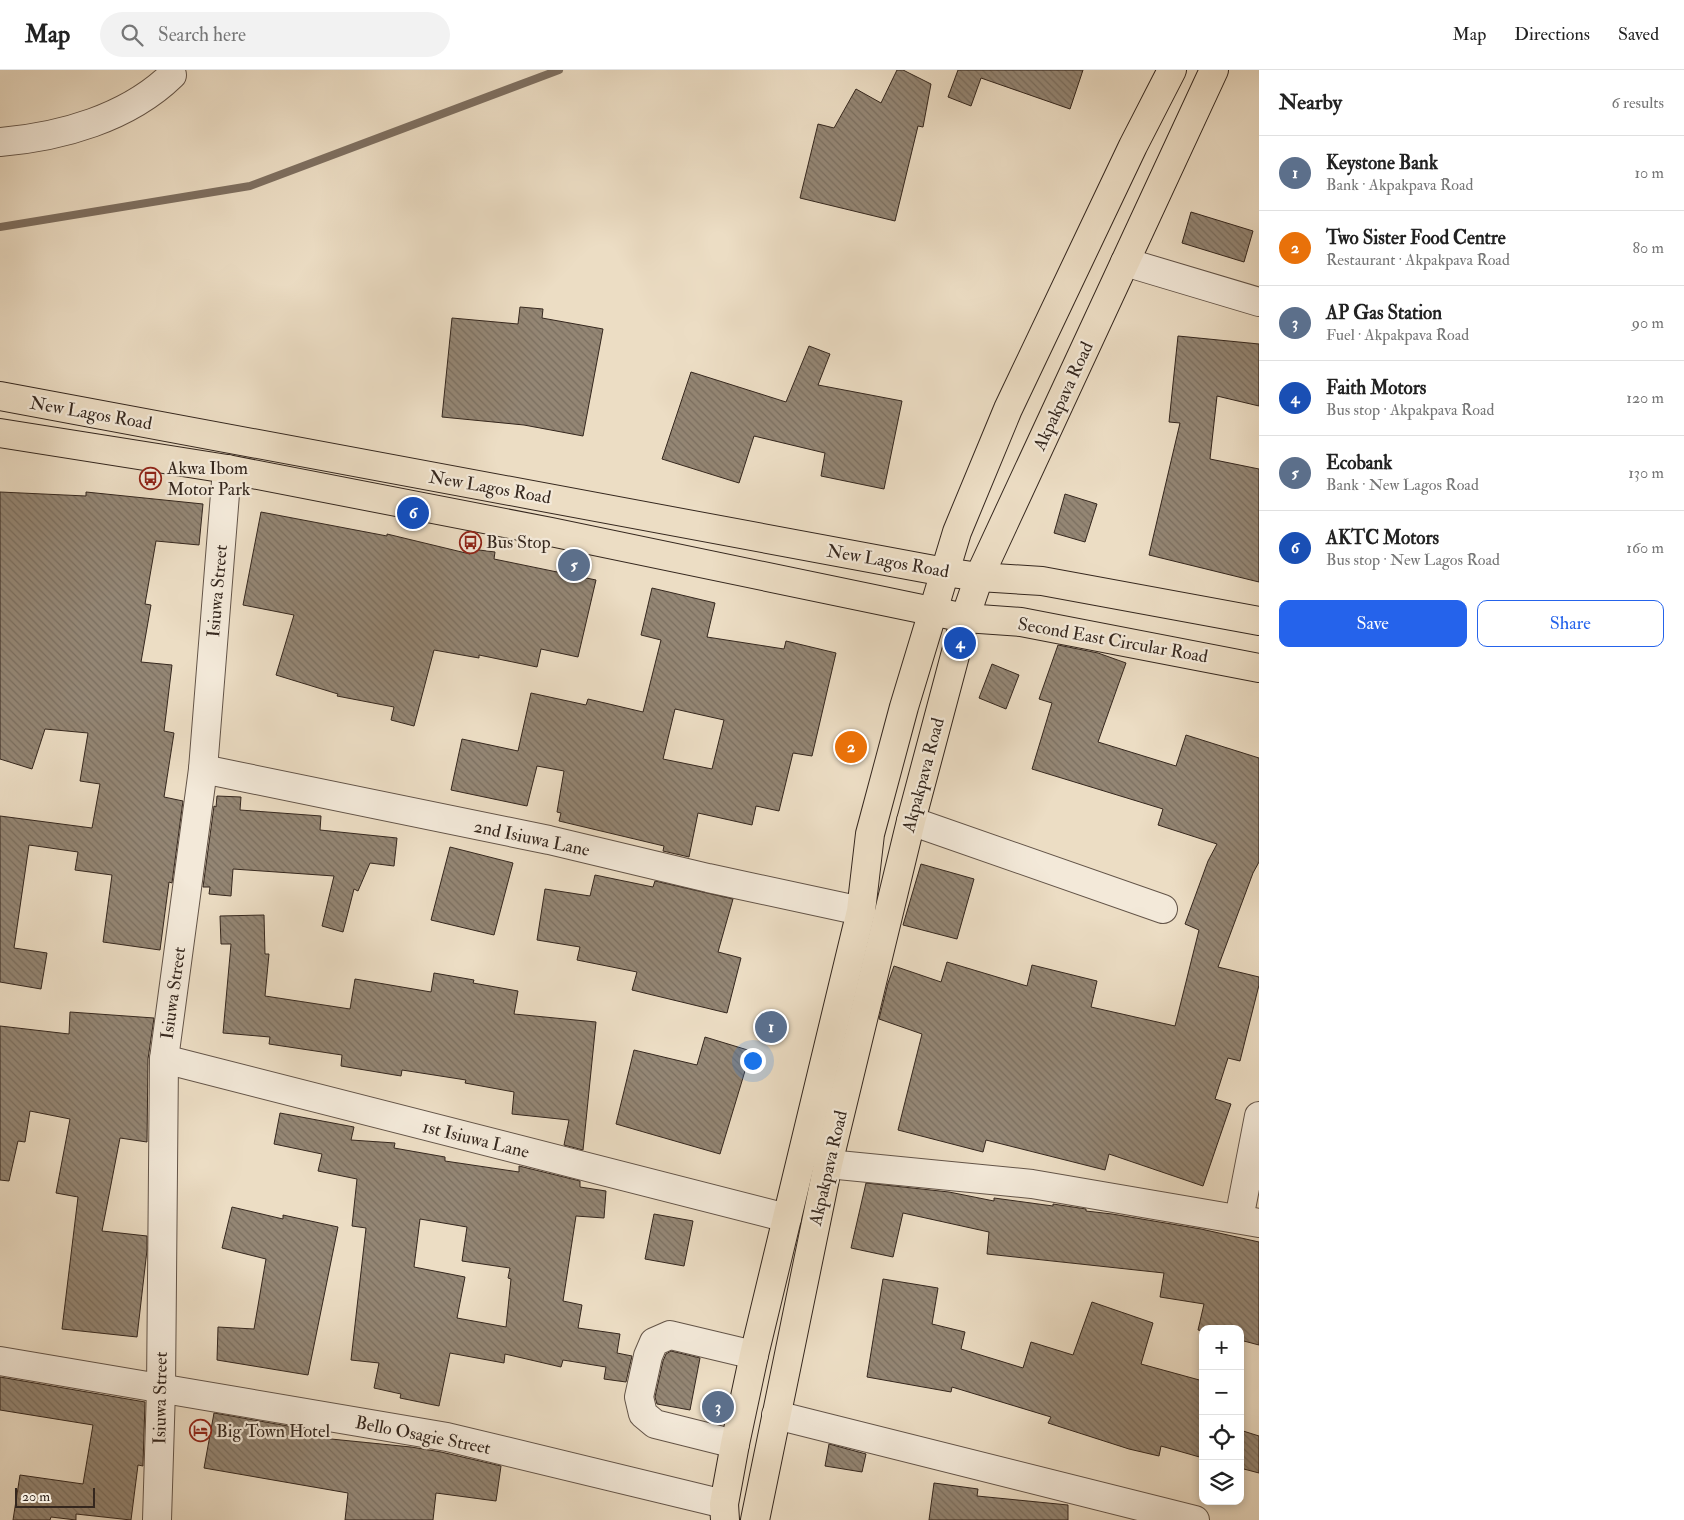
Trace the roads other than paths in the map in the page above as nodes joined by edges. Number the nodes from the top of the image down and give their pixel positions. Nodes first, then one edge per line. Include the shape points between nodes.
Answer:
1 (1172, 70) edge
2 (1214, 70) edge
3 (172, 75) dead end
4 (0, 142) edge
5 (1125, 262) junction
6 (1259, 302) edge
7 (0, 396) edge
8 (0, 433) edge
9 (227, 469) junction
10 (945, 572) junction
11 (979, 577) junction
12 (933, 610) junction
13 (965, 618) junction
14 (1259, 621) edge
15 (1259, 668) edge
16 (203, 768) junction
17 (911, 821) junction
18 (1163, 909) dead end
19 (861, 911) junction
20 (164, 1059) junction
21 (1259, 1116) edge
22 (828, 1164) junction
23 (787, 1218) junction
24 (1249, 1221) edge
25 (754, 1354) junction
26 (0, 1362) edge
27 (161, 1389) junction
28 (776, 1415) junction
29 (735, 1444) junction
30 (724, 1512) edge
31 (157, 1520) edge
32 (755, 1520) edge
33 (1195, 1520) edge

1 - 10 main road, Akpakpava Road via 1008,408 957,532
2 - 5 main road, Akpakpava Road
3 - 4 street via 142,100 115,114 68,130
5 - 6 street
5 - 11 main road, Akpakpava Road
7 - 10 main road, New Lagos Road
8 - 9 main road, New Lagos Road
9 - 12 main road, New Lagos Road
9 - 16 street, Isiuwa Street
10 - 11 main road, New Lagos Road
10 - 12 main road, Akpakpava Road
11 - 13 main road, Akpakpava Road
11 - 14 main road via 1042,581
12 - 13 main road, New Lagos Road
12 - 19 main road, Akpakpava Road via 870,834
13 - 15 main road, Second East Circular Road via 1021,622
13 - 17 main road, Akpakpava Road
16 - 19 street, 2nd Isiuwa Lane via 549,840
16 - 20 street, Isiuwa Street
17 - 18 street
17 - 22 main road, Akpakpava Road
19 - 23 main road, Akpakpava Road
20 - 23 street, 1st Isiuwa Lane
20 - 27 street, Isiuwa Street
21 - 24 street
22 - 24 street via 1032,1184
22 - 28 main road, Akpakpava Road
23 - 25 main road, Akpakpava Road
25 - 29 main road, Akpakpava Road
25 - 29 street via 670,1335 654,1342 639,1397 643,1414 655,1424
26 - 27 street, Bello Osagie Street
27 - 30 street, Bello Osagie Street via 447,1437
27 - 31 street, Isiuwa Street
28 - 32 main road, Akpakpava Road
28 - 33 street
29 - 30 main road, Akpakpava Road

